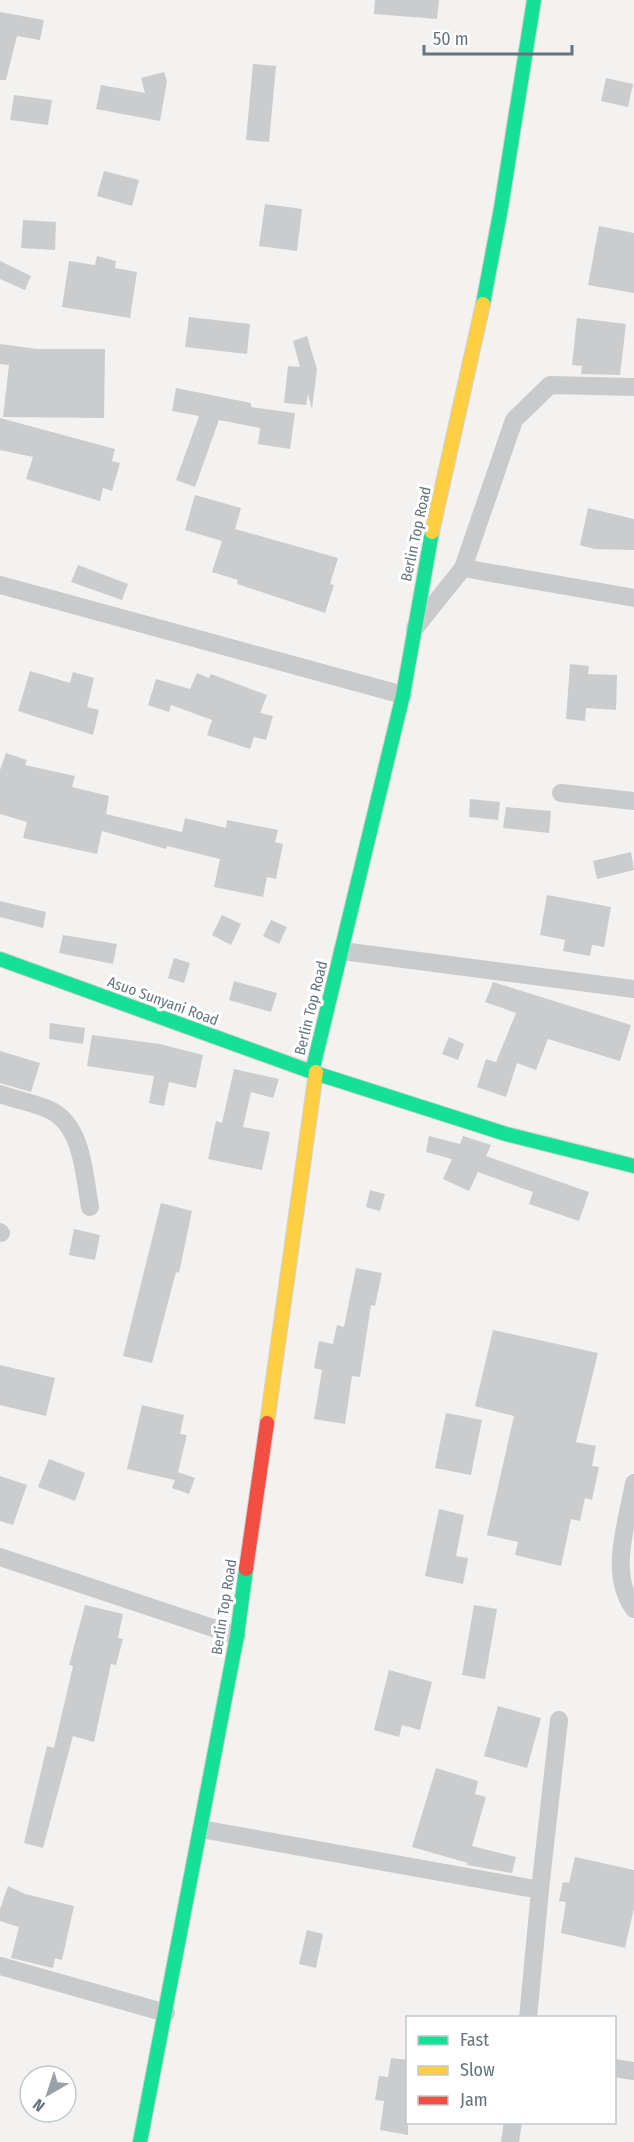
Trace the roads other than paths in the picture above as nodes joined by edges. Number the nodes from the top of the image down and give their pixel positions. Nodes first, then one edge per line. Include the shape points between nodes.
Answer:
1 (534, 0) edge
2 (634, 387) edge
3 (463, 568) junction
4 (0, 585) edge
5 (634, 598) edge
6 (414, 629) junction
7 (403, 696) junction
8 (561, 793) dead end
9 (634, 801) edge
10 (342, 951) junction
11 (0, 959) edge
12 (634, 989) edge
13 (314, 1072) junction
14 (0, 1094) edge
15 (634, 1166) edge
16 (90, 1207) dead end
17 (634, 1483) edge
18 (0, 1557) edge
19 (634, 1609) edge
20 (237, 1636) junction
21 (559, 1720) dead end
22 (201, 1829) junction
23 (540, 1890) junction
24 (0, 1966) edge
25 (166, 2013) junction
26 (528, 2016) edge
27 (616, 2068) edge
28 (634, 2072) edge
29 (513, 2124) edge
30 (140, 2142) edge
31 (510, 2142) edge

1 - 6 street, Berlin Top Road via 501,208
2 - 3 street via 550,385 514,420
3 - 5 street
3 - 6 street
4 - 7 street
6 - 7 street, Berlin Top Road
7 - 10 street, Berlin Top Road
8 - 9 street
10 - 12 street
10 - 13 street, Berlin Top Road
11 - 13 street, Asuo Sunyani Road
13 - 15 street, Asuo Sunyani Road via 506,1134
13 - 20 street, Berlin Top Road
14 - 16 street via 50,1111 66,1122 77,1144
17 - 19 street via 619,1568 622,1586
18 - 20 street
20 - 22 street, Berlin Top Road
21 - 23 street
22 - 23 street
22 - 25 street, Berlin Top Road
23 - 26 street
24 - 25 street
25 - 30 street, Berlin Top Road
27 - 28 street
29 - 31 street

